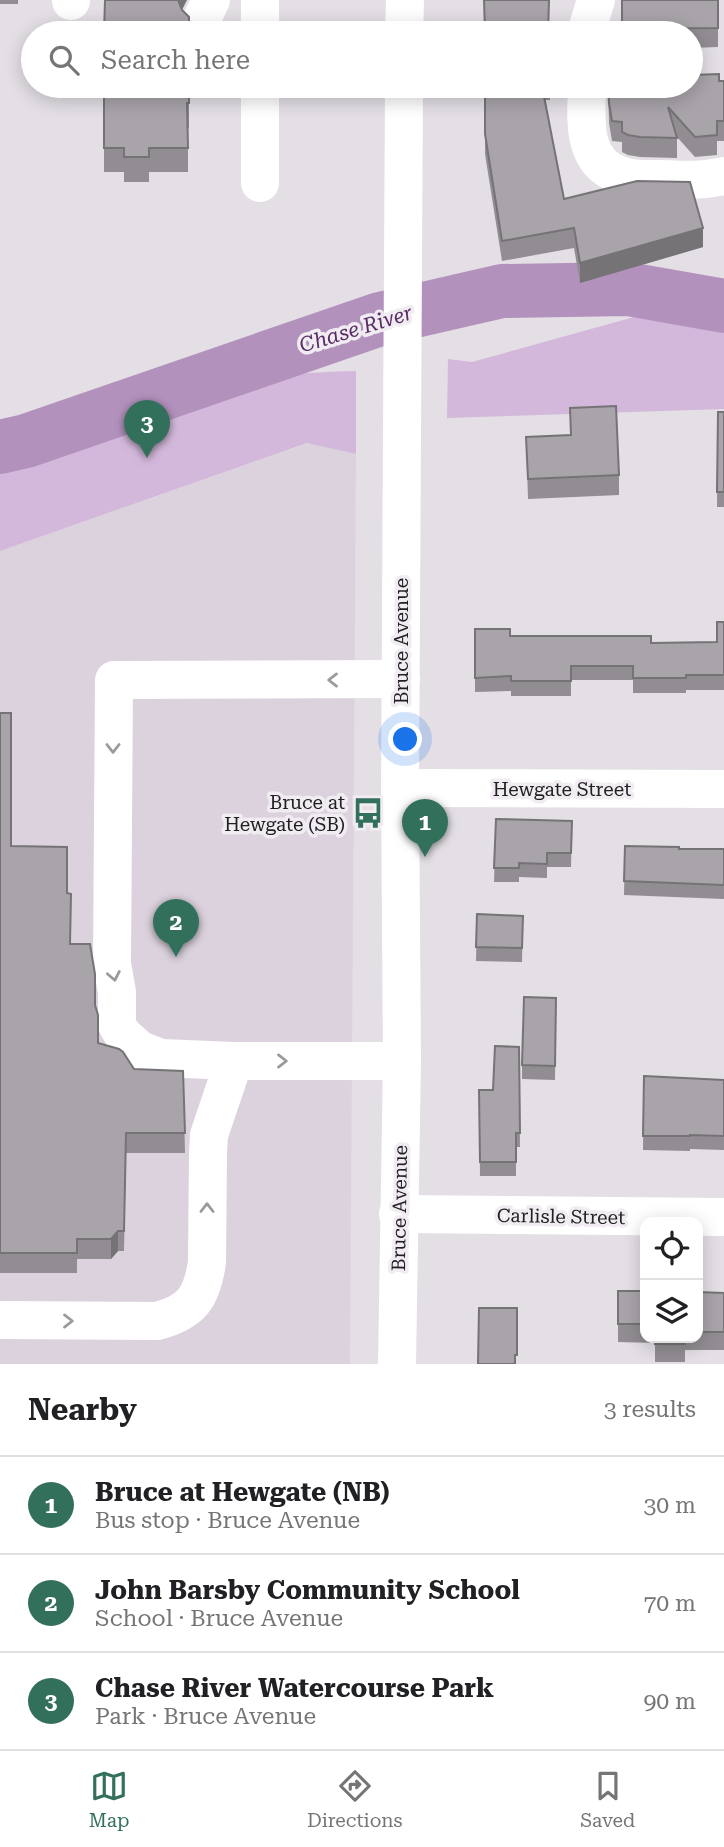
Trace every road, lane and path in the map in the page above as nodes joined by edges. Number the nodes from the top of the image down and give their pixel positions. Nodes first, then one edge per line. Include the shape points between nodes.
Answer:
1 (260, 0) edge
2 (405, 0) edge
3 (596, 0) edge
4 (260, 21) edge
5 (404, 21) edge
6 (590, 21) edge
7 (251, 98) edge
8 (404, 98) edge
9 (587, 98) edge
10 (724, 176) edge
11 (261, 183) dead end
12 (401, 680) junction
13 (400, 788) junction
14 (724, 789) edge
15 (234, 1061) junction
16 (402, 1061) junction
17 (398, 1214) junction
18 (724, 1217) edge
19 (0, 1320) edge
20 (397, 1364) edge

1 - 4 street
2 - 5 street
3 - 6 street
7 - 11 street
8 - 12 street, Bruce Avenue
9 - 10 street via 588,142 603,166 635,178
12 - 13 street, Bruce Avenue
12 -> 15 street via 114,680 112,964 117,1025 139,1050 161,1058
13 - 14 street, Hewgate Street
13 - 16 street, Bruce Avenue
15 -> 16 street
19 -> 15 street via 157,1321 189,1307 205,1279 207,1262 209,1135
16 - 17 street, Bruce Avenue
17 - 18 street, Carlisle Street
17 - 20 street, Bruce Avenue

